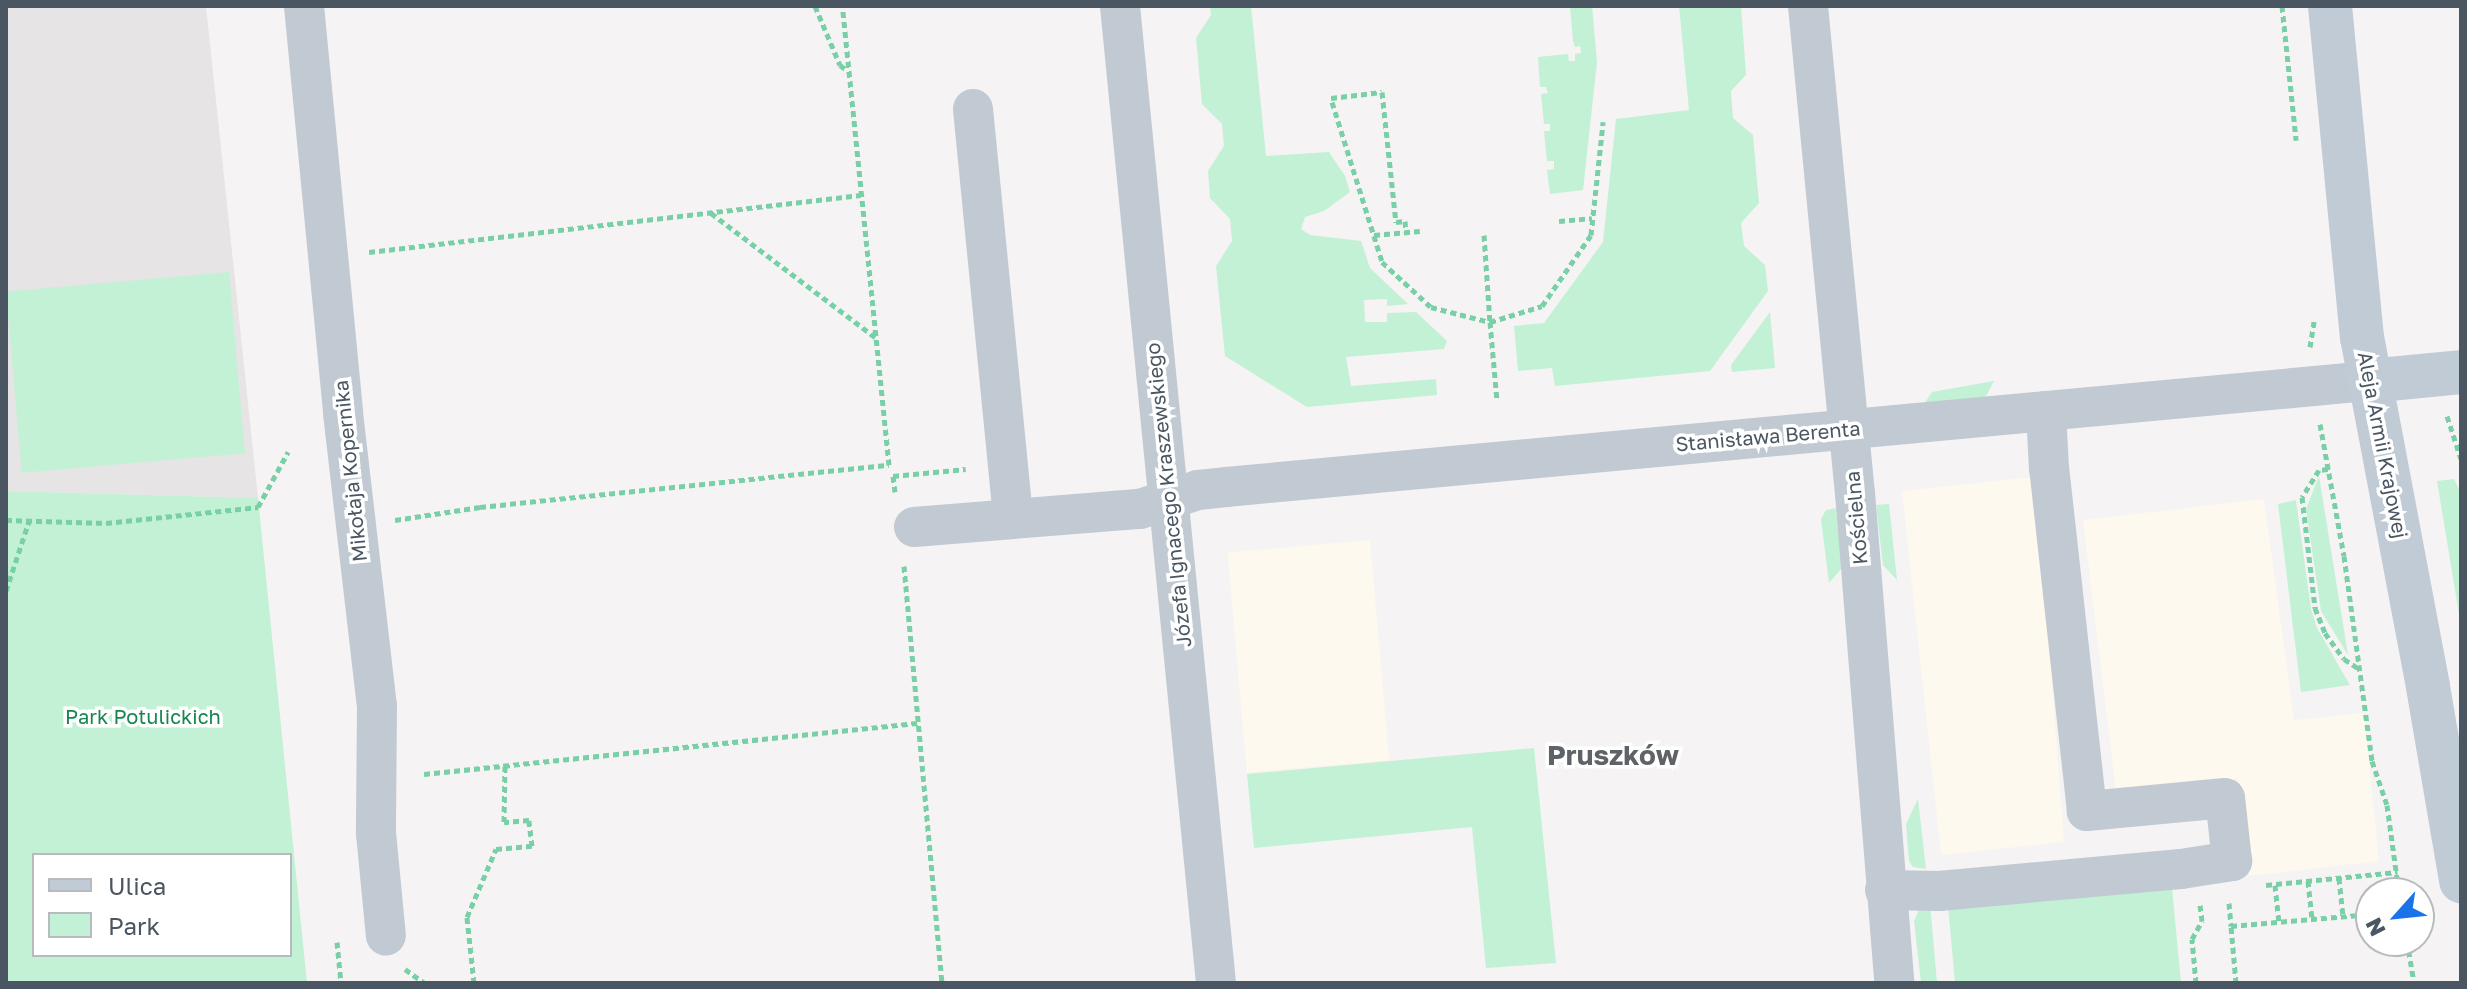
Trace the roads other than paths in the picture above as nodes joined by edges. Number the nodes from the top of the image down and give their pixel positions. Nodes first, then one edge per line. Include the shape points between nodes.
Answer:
1 (304, 6) edge
2 (1120, 6) edge
3 (1808, 6) edge
4 (2330, 6) edge
5 (973, 109) dead end
6 (2369, 381) junction
7 (2453, 389) edge
8 (2046, 411) junction
9 (1848, 429) junction
10 (1169, 500) junction
11 (1013, 517) junction
12 (904, 527) road end
13 (2461, 881) edge
14 (1885, 890) junction
15 (386, 936) dead end
16 (1216, 983) edge
17 (1894, 983) edge

1 - 15 street, Mikołaja Kopernika via 377,706 376,833
2 - 10 street, Józefa Ignacego Kraszewskiego
3 - 9 street, Kościelna
4 - 6 street, Aleja Armii Krajowej
5 - 11 street
6 - 7 street
6 - 8 street, Stanisława Berenta
6 - 13 street, Aleja Armii Krajowej
8 - 9 street, Stanisława Berenta
8 - 14 street via 2087,811 2225,798 2232,861 1939,891
9 - 10 street, Stanisława Berenta via 1226,487
9 - 14 street, Kościelna
10 - 11 street, Stanisława Berenta via 1140,509
10 - 16 street, Józefa Ignacego Kraszewskiego
11 - 12 street, Stanisława Berenta
14 - 17 street, Kościelna

